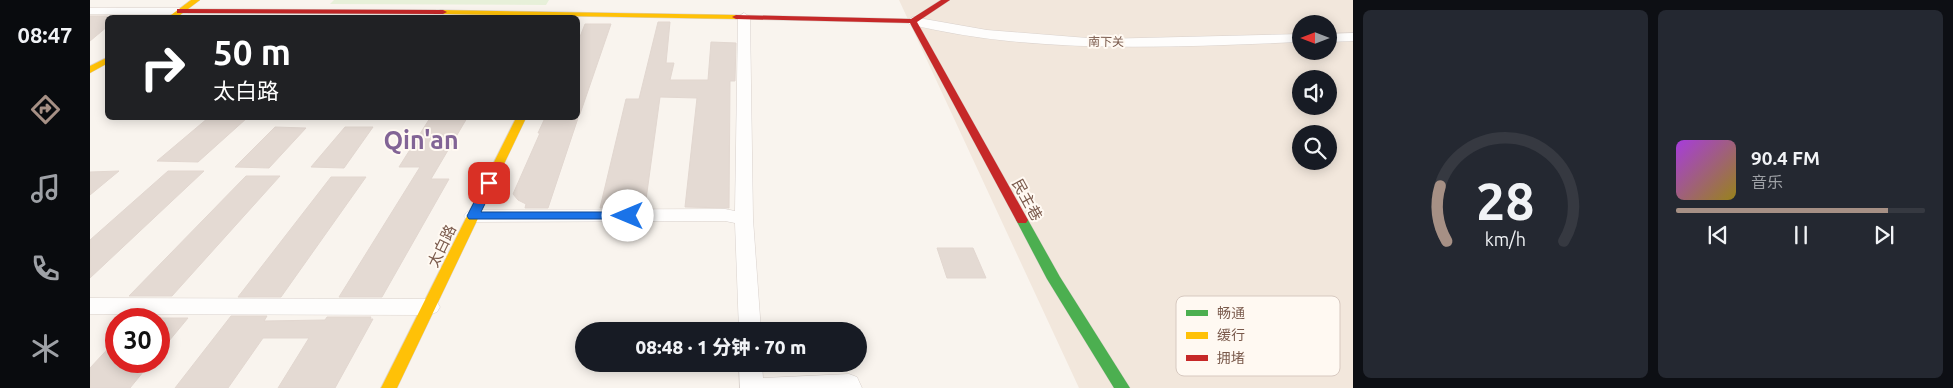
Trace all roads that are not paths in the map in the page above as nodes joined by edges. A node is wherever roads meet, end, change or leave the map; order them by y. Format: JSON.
{"nodes":[{"id":1,"x":196,"y":0,"type":"edge"},
{"id":2,"x":579,"y":0,"type":"edge"},
{"id":3,"x":946,"y":0,"type":"edge"},
{"id":4,"x":90,"y":12,"type":"edge"},
{"id":5,"x":175,"y":14,"type":"edge"},
{"id":6,"x":571,"y":15,"type":"edge"},
{"id":7,"x":580,"y":15,"type":"edge"},
{"id":8,"x":744,"y":17,"type":"junction"},
{"id":9,"x":913,"y":21,"type":"junction"},
{"id":10,"x":1353,"y":37,"type":"edge"},
{"id":11,"x":1292,"y":38,"type":"edge"},
{"id":12,"x":1338,"y":38,"type":"edge"},
{"id":13,"x":105,"y":61,"type":"edge"},
{"id":14,"x":90,"y":70,"type":"edge"},
{"id":15,"x":520,"y":120,"type":"edge"},
{"id":16,"x":473,"y":216,"type":"junction"},
{"id":17,"x":744,"y":219,"type":"junction"},
{"id":18,"x":90,"y":306,"type":"edge"},
{"id":19,"x":429,"y":307,"type":"junction"},
{"id":20,"x":750,"y":322,"type":"edge"},
{"id":21,"x":751,"y":372,"type":"edge"},
{"id":22,"x":390,"y":388,"type":"edge"},
{"id":23,"x":752,"y":388,"type":"edge"},
{"id":24,"x":760,"y":388,"type":"edge"},
{"id":25,"x":850,"y":388,"type":"edge"},
{"id":26,"x":1122,"y":388,"type":"edge"}],
"edges":[{"from":1,"to":5,"type":"main road"},
{"from":2,"to":6,"type":"main road"},
{"from":3,"to":9,"type":"main road"},
{"from":4,"to":5,"type":"street"},
{"from":5,"to":6,"type":"main road"},
{"from":7,"to":8,"type":"main road"},
{"from":8,"to":9,"type":"main road"},
{"from":8,"to":17,"type":"street"},
{"from":9,"to":11,"type":"street","name":"南下关"},
{"from":9,"to":26,"type":"main road","name":"民主巷"},
{"from":10,"to":12,"type":"street"},
{"from":13,"to":14,"type":"main road"},
{"from":15,"to":16,"type":"main road","name":"太白路"},
{"from":16,"to":17,"type":"street"},
{"from":16,"to":19,"type":"main road","name":"太白路"},
{"from":17,"to":20,"type":"street"},
{"from":18,"to":19,"type":"street"},
{"from":19,"to":22,"type":"main road","name":"太白路"},
{"from":21,"to":23,"type":"street"},
{"from":24,"to":25,"type":"street"}]}
